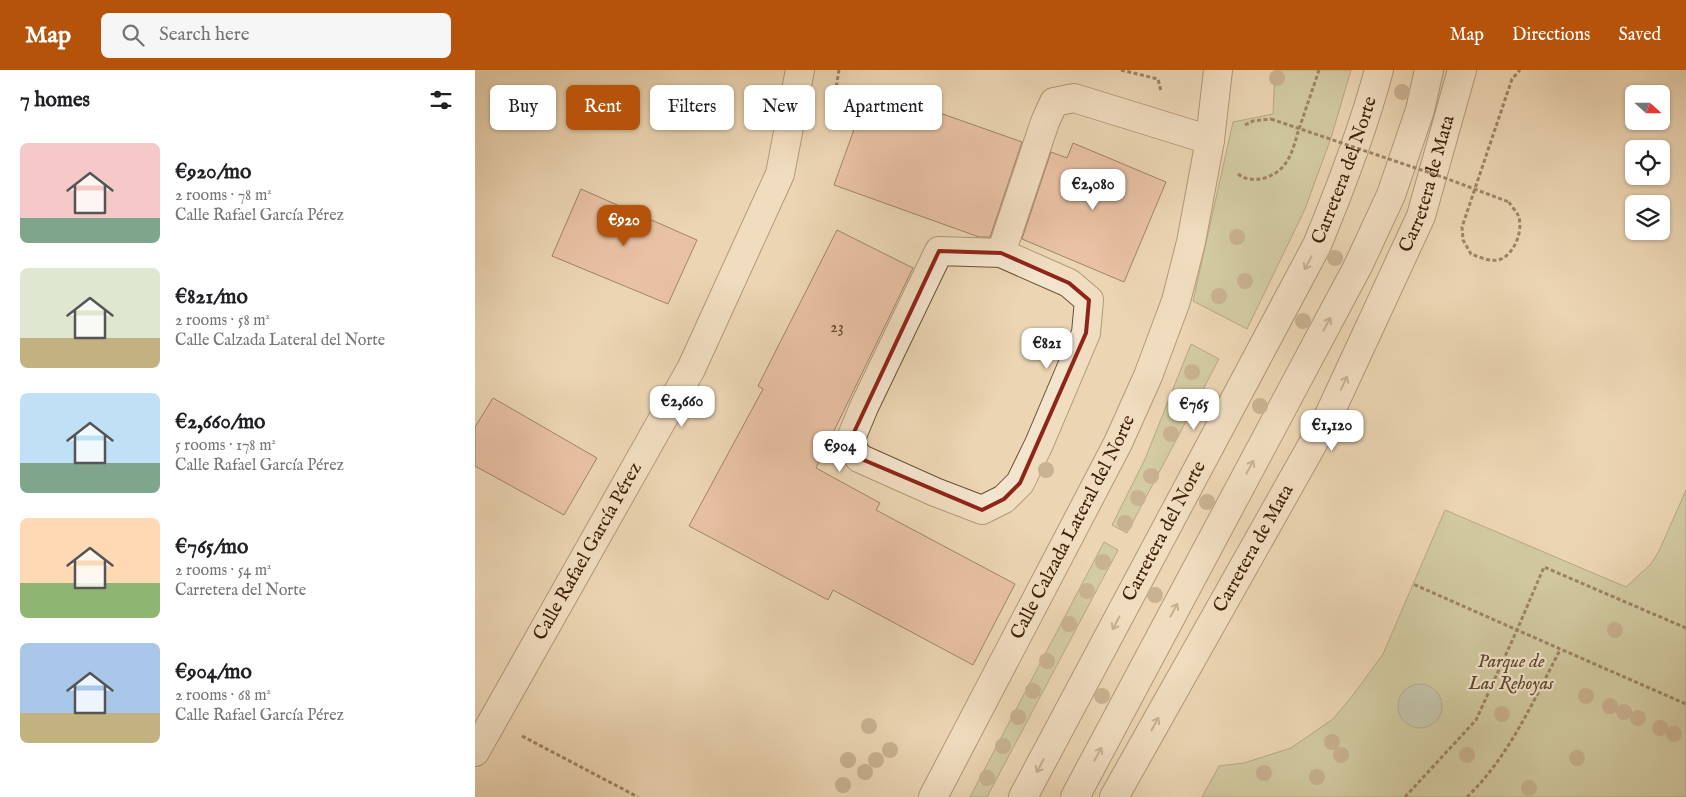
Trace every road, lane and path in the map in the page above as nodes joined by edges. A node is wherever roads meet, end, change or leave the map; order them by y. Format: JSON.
{"nodes":[{"id":1,"x":800,"y":70,"type":"edge"},
{"id":2,"x":839,"y":70,"type":"edge"},
{"id":3,"x":1121,"y":70,"type":"edge"},
{"id":4,"x":1218,"y":70,"type":"edge"},
{"id":5,"x":1319,"y":70,"type":"edge"},
{"id":6,"x":1379,"y":70,"type":"edge"},
{"id":7,"x":1429,"y":70,"type":"edge"},
{"id":8,"x":1461,"y":70,"type":"edge"},
{"id":9,"x":1520,"y":70,"type":"edge"},
{"id":10,"x":1158,"y":79,"type":"dead end"},
{"id":11,"x":836,"y":85,"type":"edge"},
{"id":12,"x":1239,"y":128,"type":"dead end"},
{"id":13,"x":1210,"y":140,"type":"junction"},
{"id":14,"x":1233,"y":170,"type":"dead end"},
{"id":15,"x":1001,"y":253,"type":"junction"},
{"id":16,"x":1413,"y":584,"type":"dead end"},
{"id":17,"x":1686,"y":628,"type":"edge"},
{"id":18,"x":1517,"y":630,"type":"junction"},
{"id":19,"x":1560,"y":650,"type":"junction"},
{"id":20,"x":1686,"y":704,"type":"edge"},
{"id":21,"x":522,"y":735,"type":"dead end"},
{"id":22,"x":475,"y":752,"type":"edge"},
{"id":23,"x":638,"y":797,"type":"edge"},
{"id":24,"x":933,"y":797,"type":"edge"},
{"id":25,"x":1023,"y":797,"type":"edge"},
{"id":26,"x":1075,"y":797,"type":"edge"},
{"id":27,"x":1114,"y":797,"type":"edge"},
{"id":28,"x":1405,"y":797,"type":"edge"},
{"id":29,"x":1467,"y":797,"type":"edge"}],
"edges":[{"from":1,"to":22,"type":"street","name":"Calle Rafael García Pérez"},
{"from":2,"to":11,"type":"path"},
{"from":3,"to":10,"type":"path"},
{"from":4,"to":13,"type":"street","name":"Calle Calzada Lateral del Norte"},
{"from":5,"to":14,"type":"path"},
{"from":6,"to":25,"type":"street","name":"Carretera del Norte","one_way":true},
{"from":26,"to":7,"type":"street","one_way":true},
{"from":27,"to":8,"type":"street","name":"Carretera de Mata","one_way":true},
{"from":9,"to":12,"type":"path","bridge":true},
{"from":13,"to":15,"type":"street"},
{"from":13,"to":24,"type":"street","name":"Calle Calzada Lateral del Norte"},
{"from":15,"to":15,"type":"street"},
{"from":16,"to":18,"type":"path"},
{"from":17,"to":18,"type":"path"},
{"from":18,"to":19,"type":"path"},
{"from":18,"to":28,"type":"path"},
{"from":19,"to":20,"type":"path"},
{"from":19,"to":29,"type":"path"},
{"from":21,"to":23,"type":"path"}]}
